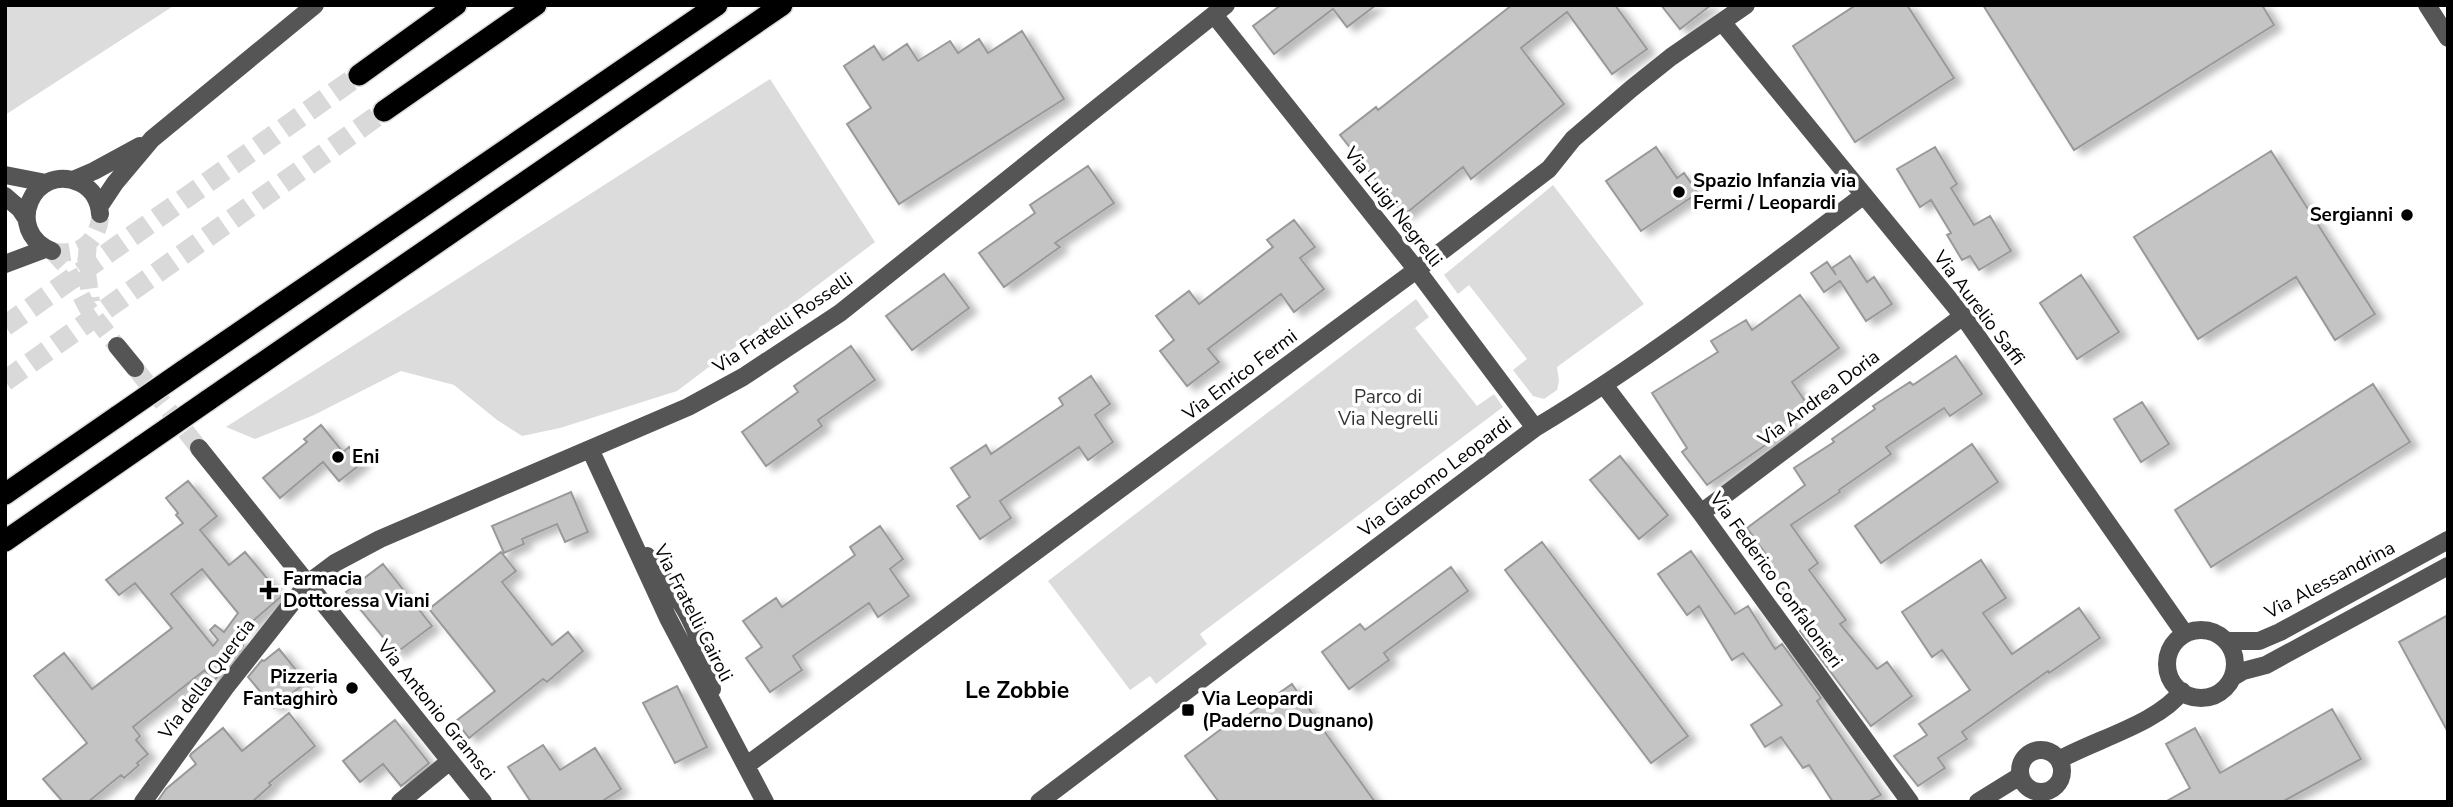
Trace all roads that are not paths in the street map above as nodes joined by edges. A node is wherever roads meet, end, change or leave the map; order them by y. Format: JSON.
{"nodes":[{"id":1,"x":315,"y":5,"type":"edge"},
{"id":2,"x":456,"y":5,"type":"edge"},
{"id":3,"x":536,"y":5,"type":"edge"},
{"id":4,"x":717,"y":5,"type":"edge"},
{"id":5,"x":782,"y":5,"type":"edge"},
{"id":6,"x":1746,"y":5,"type":"edge"},
{"id":7,"x":2427,"y":5,"type":"edge"},
{"id":8,"x":1220,"y":10,"type":"edge"},
{"id":9,"x":1721,"y":22,"type":"junction"},
{"id":10,"x":2448,"y":38,"type":"edge"},
{"id":11,"x":359,"y":75,"type":"tunnel mouth"},
{"id":12,"x":384,"y":111,"type":"tunnel mouth"},
{"id":13,"x":152,"y":139,"type":"junction"},
{"id":14,"x":5,"y":175,"type":"edge"},
{"id":15,"x":73,"y":180,"type":"junction"},
{"id":16,"x":46,"y":183,"type":"junction"},
{"id":17,"x":1864,"y":195,"type":"junction"},
{"id":18,"x":5,"y":196,"type":"edge"},
{"id":19,"x":26,"y":220,"type":"junction"},
{"id":20,"x":5,"y":256,"type":"edge"},
{"id":21,"x":5,"y":264,"type":"edge"},
{"id":22,"x":1416,"y":269,"type":"junction"},
{"id":23,"x":1962,"y":316,"type":"junction"},
{"id":24,"x":117,"y":346,"type":"tunnel mouth"},
{"id":25,"x":135,"y":368,"type":"tunnel mouth"},
{"id":26,"x":1604,"y":385,"type":"junction"},
{"id":27,"x":1535,"y":428,"type":"junction"},
{"id":28,"x":200,"y":448,"type":"tunnel mouth"},
{"id":29,"x":590,"y":449,"type":"junction"},
{"id":30,"x":5,"y":494,"type":"edge"},
{"id":31,"x":1702,"y":513,"type":"junction"},
{"id":32,"x":2448,"y":540,"type":"edge"},
{"id":33,"x":5,"y":541,"type":"edge"},
{"id":34,"x":2448,"y":566,"type":"edge"},
{"id":35,"x":307,"y":584,"type":"junction"},
{"id":36,"x":2185,"y":634,"type":"junction"},
{"id":37,"x":2227,"y":641,"type":"junction"},
{"id":38,"x":2233,"y":677,"type":"junction"},
{"id":39,"x":2182,"y":691,"type":"junction"},
{"id":40,"x":2059,"y":760,"type":"junction"},
{"id":41,"x":450,"y":761,"type":"junction"},
{"id":42,"x":747,"y":765,"type":"junction"},
{"id":43,"x":2020,"y":776,"type":"junction"},
{"id":44,"x":2052,"y":796,"type":"edge"},
{"id":45,"x":144,"y":802,"type":"edge"},
{"id":46,"x":400,"y":802,"type":"edge"},
{"id":47,"x":483,"y":802,"type":"edge"},
{"id":48,"x":765,"y":802,"type":"edge"},
{"id":49,"x":1039,"y":802,"type":"edge"},
{"id":50,"x":1910,"y":802,"type":"edge"},
{"id":51,"x":1978,"y":802,"type":"edge"}],
"edges":[{"from":1,"to":13,"type":"street"},
{"from":2,"to":11,"type":"highway"},
{"from":3,"to":12,"type":"highway"},
{"from":4,"to":30,"type":"highway","bridge":true},
{"from":5,"to":33,"type":"highway","bridge":true},
{"from":6,"to":9,"type":"street","name":"Via Enrico Fermi"},
{"from":7,"to":10,"type":"street"},
{"from":8,"to":22,"type":"street","name":"Via Luigi Negrelli"},
{"from":8,"to":29,"type":"street","name":"Via Fratelli Rosselli"},
{"from":9,"to":17,"type":"street","name":"Via Aurelio Saffi"},
{"from":9,"to":22,"type":"street","name":"Via Enrico Fermi"},
{"from":13,"to":15,"type":"street"},
{"from":13,"to":15,"type":"street"},
{"from":14,"to":16,"type":"street"},
{"from":15,"to":16,"type":"street"},
{"from":16,"to":19,"type":"street"},
{"from":17,"to":23,"type":"street","name":"Via Aurelio Saffi"},
{"from":17,"to":26,"type":"street","name":"Via Giacomo Leopardi"},
{"from":18,"to":19,"type":"street"},
{"from":19,"to":20,"type":"street"},
{"from":19,"to":21,"type":"street"},
{"from":22,"to":27,"type":"street","name":"Via Luigi Negrelli"},
{"from":22,"to":42,"type":"street","name":"Via Enrico Fermi"},
{"from":23,"to":31,"type":"street","name":"Via Andrea Doria"},
{"from":23,"to":36,"type":"street","name":"Via Aurelio Saffi"},
{"from":24,"to":25,"type":"street"},
{"from":26,"to":27,"type":"street","name":"Via Giacomo Leopardi"},
{"from":26,"to":31,"type":"street","name":"Via Federico Confalonieri"},
{"from":27,"to":49,"type":"street","name":"Via Giacomo Leopardi"},
{"from":28,"to":35,"type":"street","name":"Via Antonio Gramsci"},
{"from":29,"to":35,"type":"street","name":"Via Fratelli Rosselli"},
{"from":29,"to":42,"type":"street","name":"Via Fratelli Cairoli"},
{"from":31,"to":50,"type":"street","name":"Via Federico Confalonieri"},
{"from":32,"to":37,"type":"street","name":"Via Alessandrina"},
{"from":34,"to":38,"type":"street"},
{"from":35,"to":41,"type":"street","name":"Via Antonio Gramsci"},
{"from":35,"to":45,"type":"street","name":"Via della Quercia"},
{"from":36,"to":37,"type":"street"},
{"from":36,"to":39,"type":"street"},
{"from":37,"to":38,"type":"street"},
{"from":38,"to":39,"type":"street"},
{"from":39,"to":40,"type":"street"},
{"from":40,"to":43,"type":"street"},
{"from":40,"to":44,"type":"street"},
{"from":41,"to":46,"type":"street"},
{"from":41,"to":47,"type":"street","name":"Via Antonio Gramsci"},
{"from":42,"to":48,"type":"street","name":"Via Fratelli Cairoli"},
{"from":43,"to":44,"type":"street"},
{"from":43,"to":51,"type":"street"}]}
